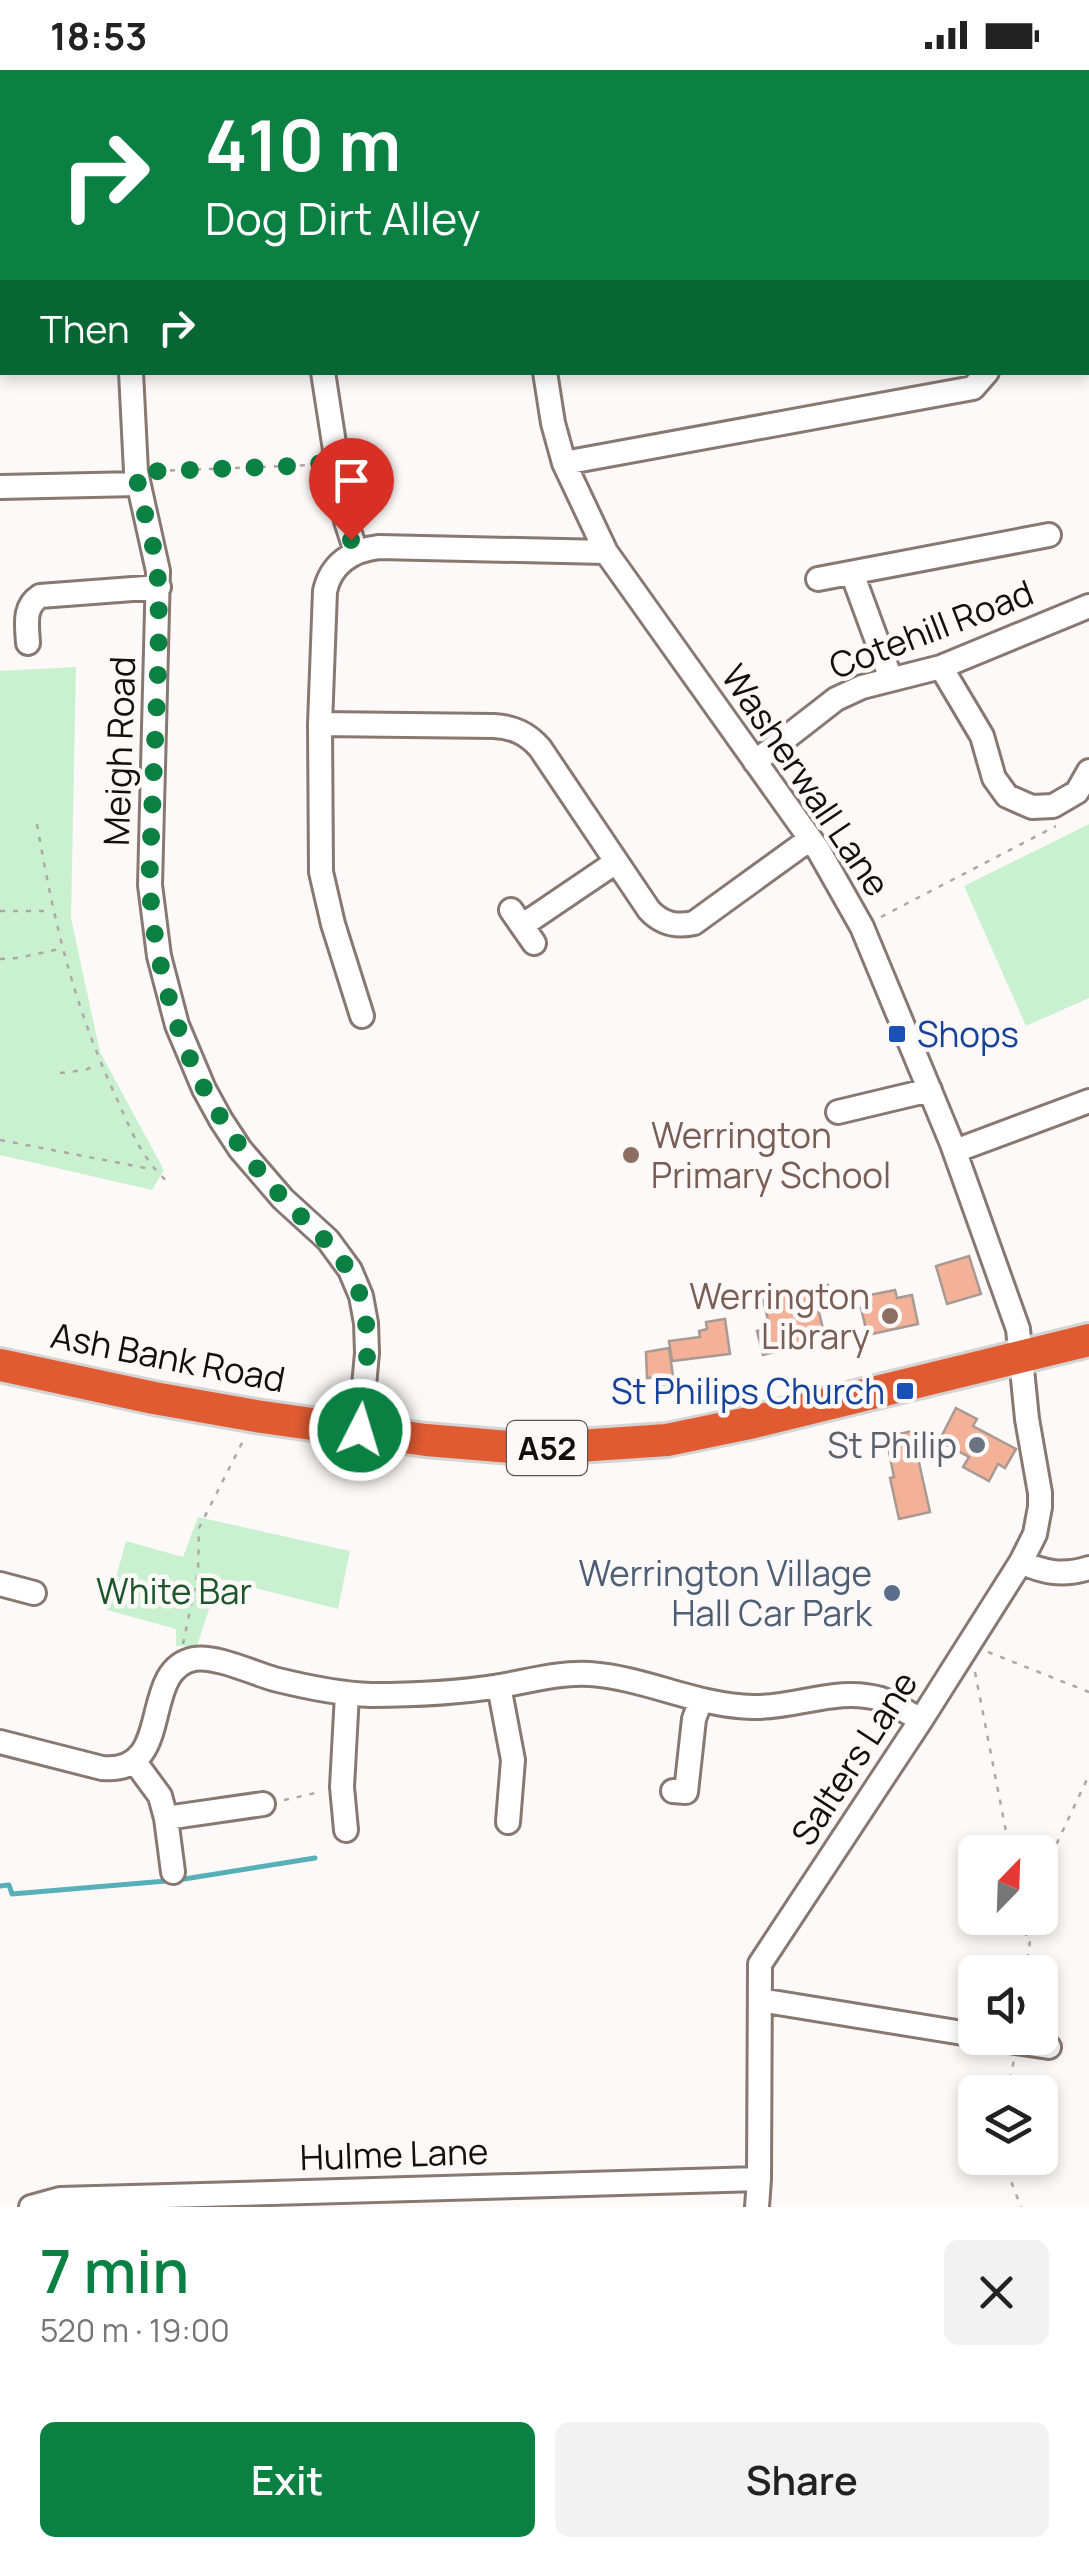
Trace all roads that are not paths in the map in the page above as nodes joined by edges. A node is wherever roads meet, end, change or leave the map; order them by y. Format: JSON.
{"nodes":[{"id":1,"x":131,"y":375,"type":"edge"},
{"id":2,"x":323,"y":375,"type":"edge"},
{"id":3,"x":545,"y":375,"type":"edge"},
{"id":4,"x":985,"y":375,"type":"edge"},
{"id":5,"x":564,"y":462,"type":"junction"},
{"id":6,"x":137,"y":478,"type":"junction"},
{"id":7,"x":0,"y":487,"type":"edge"},
{"id":8,"x":1049,"y":535,"type":"dead end"},
{"id":9,"x":356,"y":552,"type":"junction"},
{"id":10,"x":606,"y":552,"type":"junction"},
{"id":11,"x":852,"y":573,"type":"junction"},
{"id":12,"x":818,"y":580,"type":"dead end"},
{"id":13,"x":158,"y":587,"type":"junction"},
{"id":14,"x":1089,"y":606,"type":"edge"},
{"id":15,"x":28,"y":643,"type":"dead end"},
{"id":16,"x":941,"y":666,"type":"junction"},
{"id":17,"x":891,"y":679,"type":"junction"},
{"id":18,"x":320,"y":724,"type":"junction"},
{"id":19,"x":755,"y":762,"type":"junction"},
{"id":20,"x":1087,"y":778,"type":"edge"},
{"id":21,"x":810,"y":839,"type":"junction"},
{"id":22,"x":616,"y":862,"type":"junction"},
{"id":23,"x":523,"y":926,"type":"dead end"},
{"id":24,"x":362,"y":1016,"type":"dead end"},
{"id":25,"x":930,"y":1090,"type":"junction"},
{"id":26,"x":1089,"y":1101,"type":"edge"},
{"id":27,"x":838,"y":1112,"type":"dead end"},
{"id":28,"x":955,"y":1152,"type":"junction"},
{"id":29,"x":1089,"y":1340,"type":"edge"},
{"id":30,"x":1021,"y":1357,"type":"junction"},
{"id":31,"x":0,"y":1365,"type":"edge"},
{"id":32,"x":360,"y":1430,"type":"junction"},
{"id":33,"x":1021,"y":1562,"type":"junction"},
{"id":34,"x":1089,"y":1568,"type":"edge"},
{"id":35,"x":0,"y":1584,"type":"edge"},
{"id":36,"x":34,"y":1593,"type":"dead end"},
{"id":37,"x":499,"y":1686,"type":"junction"},
{"id":38,"x":348,"y":1694,"type":"junction"},
{"id":39,"x":701,"y":1700,"type":"junction"},
{"id":40,"x":921,"y":1720,"type":"junction"},
{"id":41,"x":2,"y":1750,"type":"edge"},
{"id":42,"x":135,"y":1762,"type":"junction"},
{"id":43,"x":673,"y":1792,"type":"dead end"},
{"id":44,"x":262,"y":1804,"type":"road end"},
{"id":45,"x":166,"y":1818,"type":"junction"},
{"id":46,"x":338,"y":1821,"type":"dead end"},
{"id":47,"x":508,"y":1822,"type":"dead end"},
{"id":48,"x":166,"y":1859,"type":"dead end"},
{"id":49,"x":760,"y":2000,"type":"junction"},
{"id":50,"x":958,"y":2032,"type":"edge"},
{"id":51,"x":759,"y":2180,"type":"junction"},
{"id":52,"x":31,"y":2207,"type":"edge"},
{"id":53,"x":757,"y":2207,"type":"edge"}],
"edges":[{"from":1,"to":6,"type":"street","name":"Meigh Road"},
{"from":2,"to":9,"type":"street"},
{"from":3,"to":5,"type":"street","name":"Washerwall Lane"},
{"from":4,"to":5,"type":"street"},
{"from":5,"to":10,"type":"street","name":"Washerwall Lane"},
{"from":6,"to":7,"type":"street"},
{"from":6,"to":13,"type":"street","name":"Meigh Road"},
{"from":8,"to":11,"type":"street"},
{"from":9,"to":10,"type":"street"},
{"from":9,"to":18,"type":"street"},
{"from":10,"to":19,"type":"street","name":"Washerwall Lane"},
{"from":11,"to":12,"type":"street"},
{"from":11,"to":17,"type":"street"},
{"from":13,"to":15,"type":"street"},
{"from":13,"to":32,"type":"street","name":"Meigh Road"},
{"from":14,"to":16,"type":"street","name":"Cotehill Road"},
{"from":16,"to":17,"type":"street","name":"Cotehill Road"},
{"from":16,"to":20,"type":"street"},
{"from":17,"to":19,"type":"street","name":"Cotehill Road"},
{"from":18,"to":22,"type":"street"},
{"from":18,"to":24,"type":"street"},
{"from":19,"to":21,"type":"street","name":"Washerwall Lane"},
{"from":21,"to":22,"type":"street"},
{"from":21,"to":25,"type":"street","name":"Washerwall Lane"},
{"from":22,"to":23,"type":"street"},
{"from":25,"to":27,"type":"street"},
{"from":25,"to":28,"type":"street","name":"Washerwall Lane"},
{"from":26,"to":28,"type":"street"},
{"from":28,"to":30,"type":"street","name":"Washerwall Lane"},
{"from":29,"to":30,"type":"highway","name":"Ash Bank Road","number":"A52"},
{"from":30,"to":32,"type":"highway","name":"Ash Bank Road","number":"A52"},
{"from":30,"to":33,"type":"street","name":"Salters Lane"},
{"from":31,"to":32,"type":"highway","name":"Ash Bank Road","number":"A52"},
{"from":33,"to":34,"type":"street"},
{"from":33,"to":40,"type":"street","name":"Salters Lane"},
{"from":35,"to":36,"type":"street"},
{"from":37,"to":38,"type":"street"},
{"from":37,"to":39,"type":"street"},
{"from":37,"to":47,"type":"street"},
{"from":38,"to":42,"type":"street"},
{"from":38,"to":46,"type":"street"},
{"from":39,"to":40,"type":"street"},
{"from":39,"to":43,"type":"street"},
{"from":40,"to":49,"type":"street","name":"Salters Lane"},
{"from":41,"to":42,"type":"street"},
{"from":42,"to":45,"type":"street"},
{"from":44,"to":45,"type":"street"},
{"from":45,"to":48,"type":"street"},
{"from":49,"to":50,"type":"street"},
{"from":49,"to":51,"type":"street","name":"Salters Lane"},
{"from":51,"to":52,"type":"street","name":"Hulme Lane"},
{"from":51,"to":53,"type":"street","name":"Salters Lane"}]}
